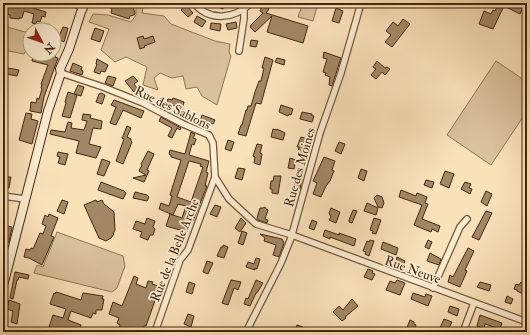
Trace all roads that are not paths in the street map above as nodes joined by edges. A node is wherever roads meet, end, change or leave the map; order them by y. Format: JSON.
{"nodes":[{"id":1,"x":75,"y":3,"type":"edge"},
{"id":2,"x":194,"y":3,"type":"edge"},
{"id":3,"x":251,"y":3,"type":"edge"},
{"id":4,"x":361,"y":3,"type":"edge"},
{"id":5,"x":84,"y":6,"type":"edge"},
{"id":6,"x":244,"y":10,"type":"junction"},
{"id":7,"x":239,"y":51,"type":"dead end"},
{"id":8,"x":61,"y":73,"type":"junction"},
{"id":9,"x":215,"y":177,"type":"junction"},
{"id":10,"x":3,"y":196,"type":"edge"},
{"id":11,"x":25,"y":199,"type":"junction"},
{"id":12,"x":467,"y":219,"type":"dead end"},
{"id":13,"x":292,"y":235,"type":"junction"},
{"id":14,"x":3,"y":286,"type":"edge"},
{"id":15,"x":434,"y":288,"type":"junction"},
{"id":16,"x":474,"y":303,"type":"junction"},
{"id":17,"x":527,"y":322,"type":"edge"},
{"id":18,"x":155,"y":332,"type":"edge"},
{"id":19,"x":246,"y":332,"type":"edge"},
{"id":20,"x":463,"y":332,"type":"edge"}],
"edges":[{"from":1,"to":5,"type":"street"},
{"from":2,"to":6,"type":"street"},
{"from":3,"to":6,"type":"street"},
{"from":4,"to":13,"type":"street","name":"Rue des Moines"},
{"from":5,"to":8,"type":"main road"},
{"from":6,"to":7,"type":"street"},
{"from":8,"to":9,"type":"street","name":"Rue des Sablons"},
{"from":8,"to":11,"type":"main road"},
{"from":9,"to":13,"type":"street","name":"Rue des Sablons"},
{"from":9,"to":18,"type":"street","name":"Rue de la Belle Arche"},
{"from":10,"to":11,"type":"street"},
{"from":11,"to":14,"type":"main road"},
{"from":12,"to":15,"type":"street"},
{"from":13,"to":15,"type":"street","name":"Rue Neuve"},
{"from":13,"to":19,"type":"street","name":"Rue des Moines"},
{"from":15,"to":16,"type":"street","name":"Rue Neuve"},
{"from":16,"to":17,"type":"street","name":"Rue Neuve"},
{"from":16,"to":20,"type":"street"}]}
